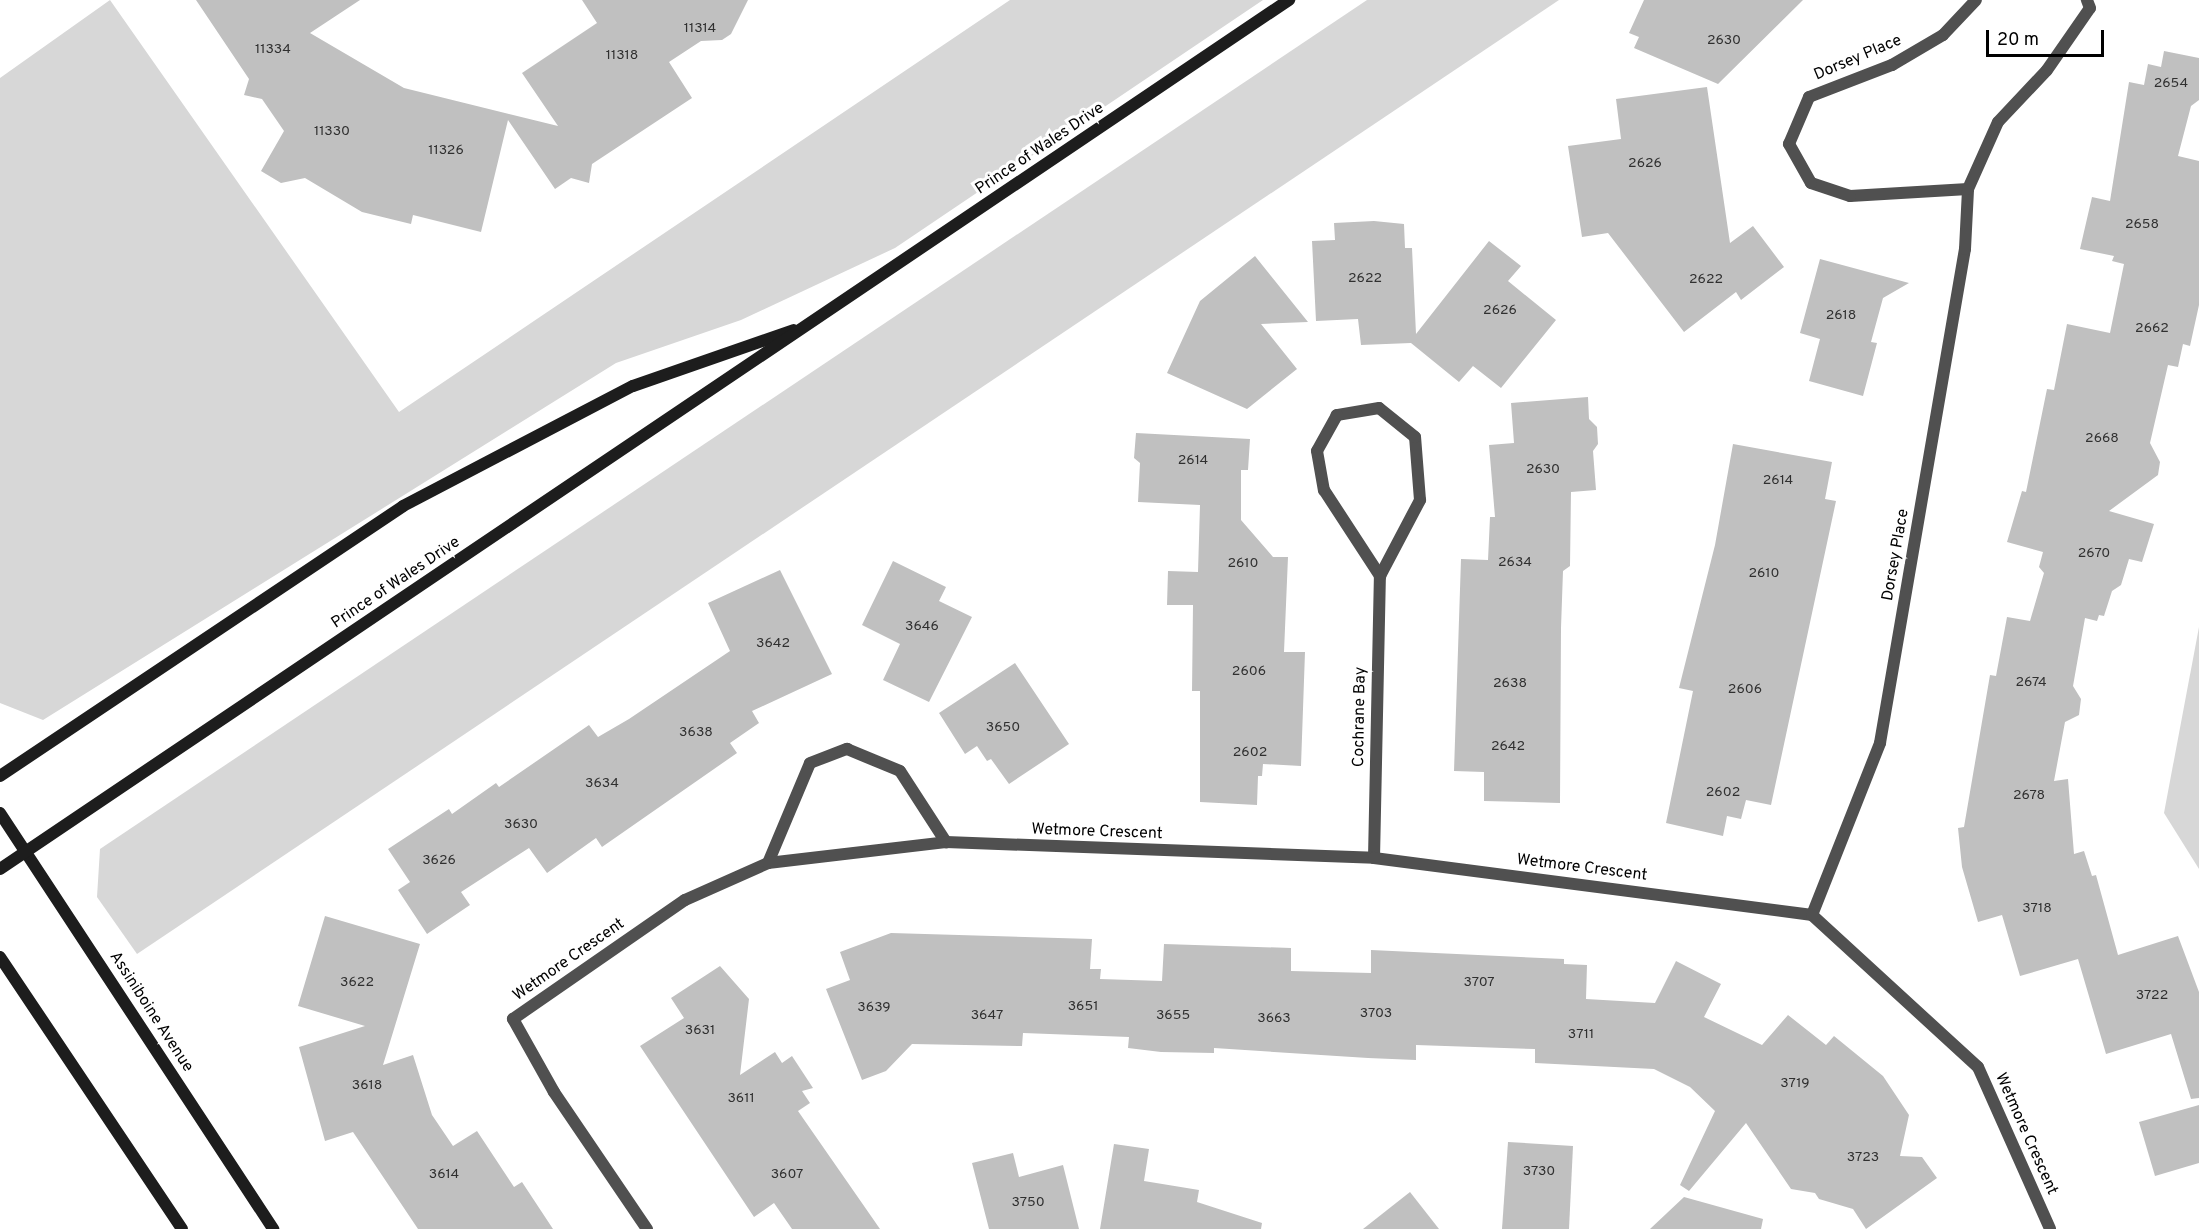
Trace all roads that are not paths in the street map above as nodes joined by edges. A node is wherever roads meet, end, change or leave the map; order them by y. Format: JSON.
{"nodes":[{"id":1,"x":1289,"y":0,"type":"edge"},
{"id":2,"x":1976,"y":0,"type":"edge"},
{"id":3,"x":2087,"y":0,"type":"edge"},
{"id":4,"x":1968,"y":189,"type":"junction"},
{"id":5,"x":810,"y":325,"type":"junction"},
{"id":6,"x":1380,"y":576,"type":"junction"},
{"id":7,"x":0,"y":776,"type":"edge"},
{"id":8,"x":0,"y":813,"type":"edge"},
{"id":9,"x":946,"y":842,"type":"junction"},
{"id":10,"x":26,"y":851,"type":"junction"},
{"id":11,"x":1374,"y":858,"type":"junction"},
{"id":12,"x":768,"y":863,"type":"junction"},
{"id":13,"x":0,"y":869,"type":"edge"},
{"id":14,"x":1812,"y":915,"type":"junction"},
{"id":15,"x":0,"y":957,"type":"edge"},
{"id":16,"x":182,"y":1229,"type":"edge"},
{"id":17,"x":273,"y":1229,"type":"edge"},
{"id":18,"x":647,"y":1229,"type":"edge"},
{"id":19,"x":2050,"y":1229,"type":"edge"}],
"edges":[{"from":1,"to":5,"type":"main road","name":"Prince of Wales Drive"},
{"from":2,"to":4,"type":"street","name":"Dorsey Place"},
{"from":3,"to":4,"type":"street","name":"Dorsey Place"},
{"from":4,"to":14,"type":"street","name":"Dorsey Place"},
{"from":5,"to":7,"type":"main road","name":"Prince of Wales Drive"},
{"from":5,"to":10,"type":"main road","name":"Prince of Wales Drive"},
{"from":6,"to":6,"type":"street","name":"Cochrane Bay"},
{"from":6,"to":11,"type":"street","name":"Cochrane Bay"},
{"from":8,"to":10,"type":"main road","name":"Assiniboine Avenue"},
{"from":9,"to":11,"type":"street","name":"Wetmore Crescent"},
{"from":9,"to":12,"type":"street","name":"Wetmore Crescent"},
{"from":9,"to":12,"type":"street"},
{"from":10,"to":13,"type":"main road","name":"Prince of Wales Drive"},
{"from":10,"to":17,"type":"main road","name":"Assiniboine Avenue"},
{"from":11,"to":14,"type":"street","name":"Wetmore Crescent"},
{"from":12,"to":18,"type":"street","name":"Wetmore Crescent"},
{"from":14,"to":19,"type":"street","name":"Wetmore Crescent"},
{"from":15,"to":16,"type":"main road"}]}
